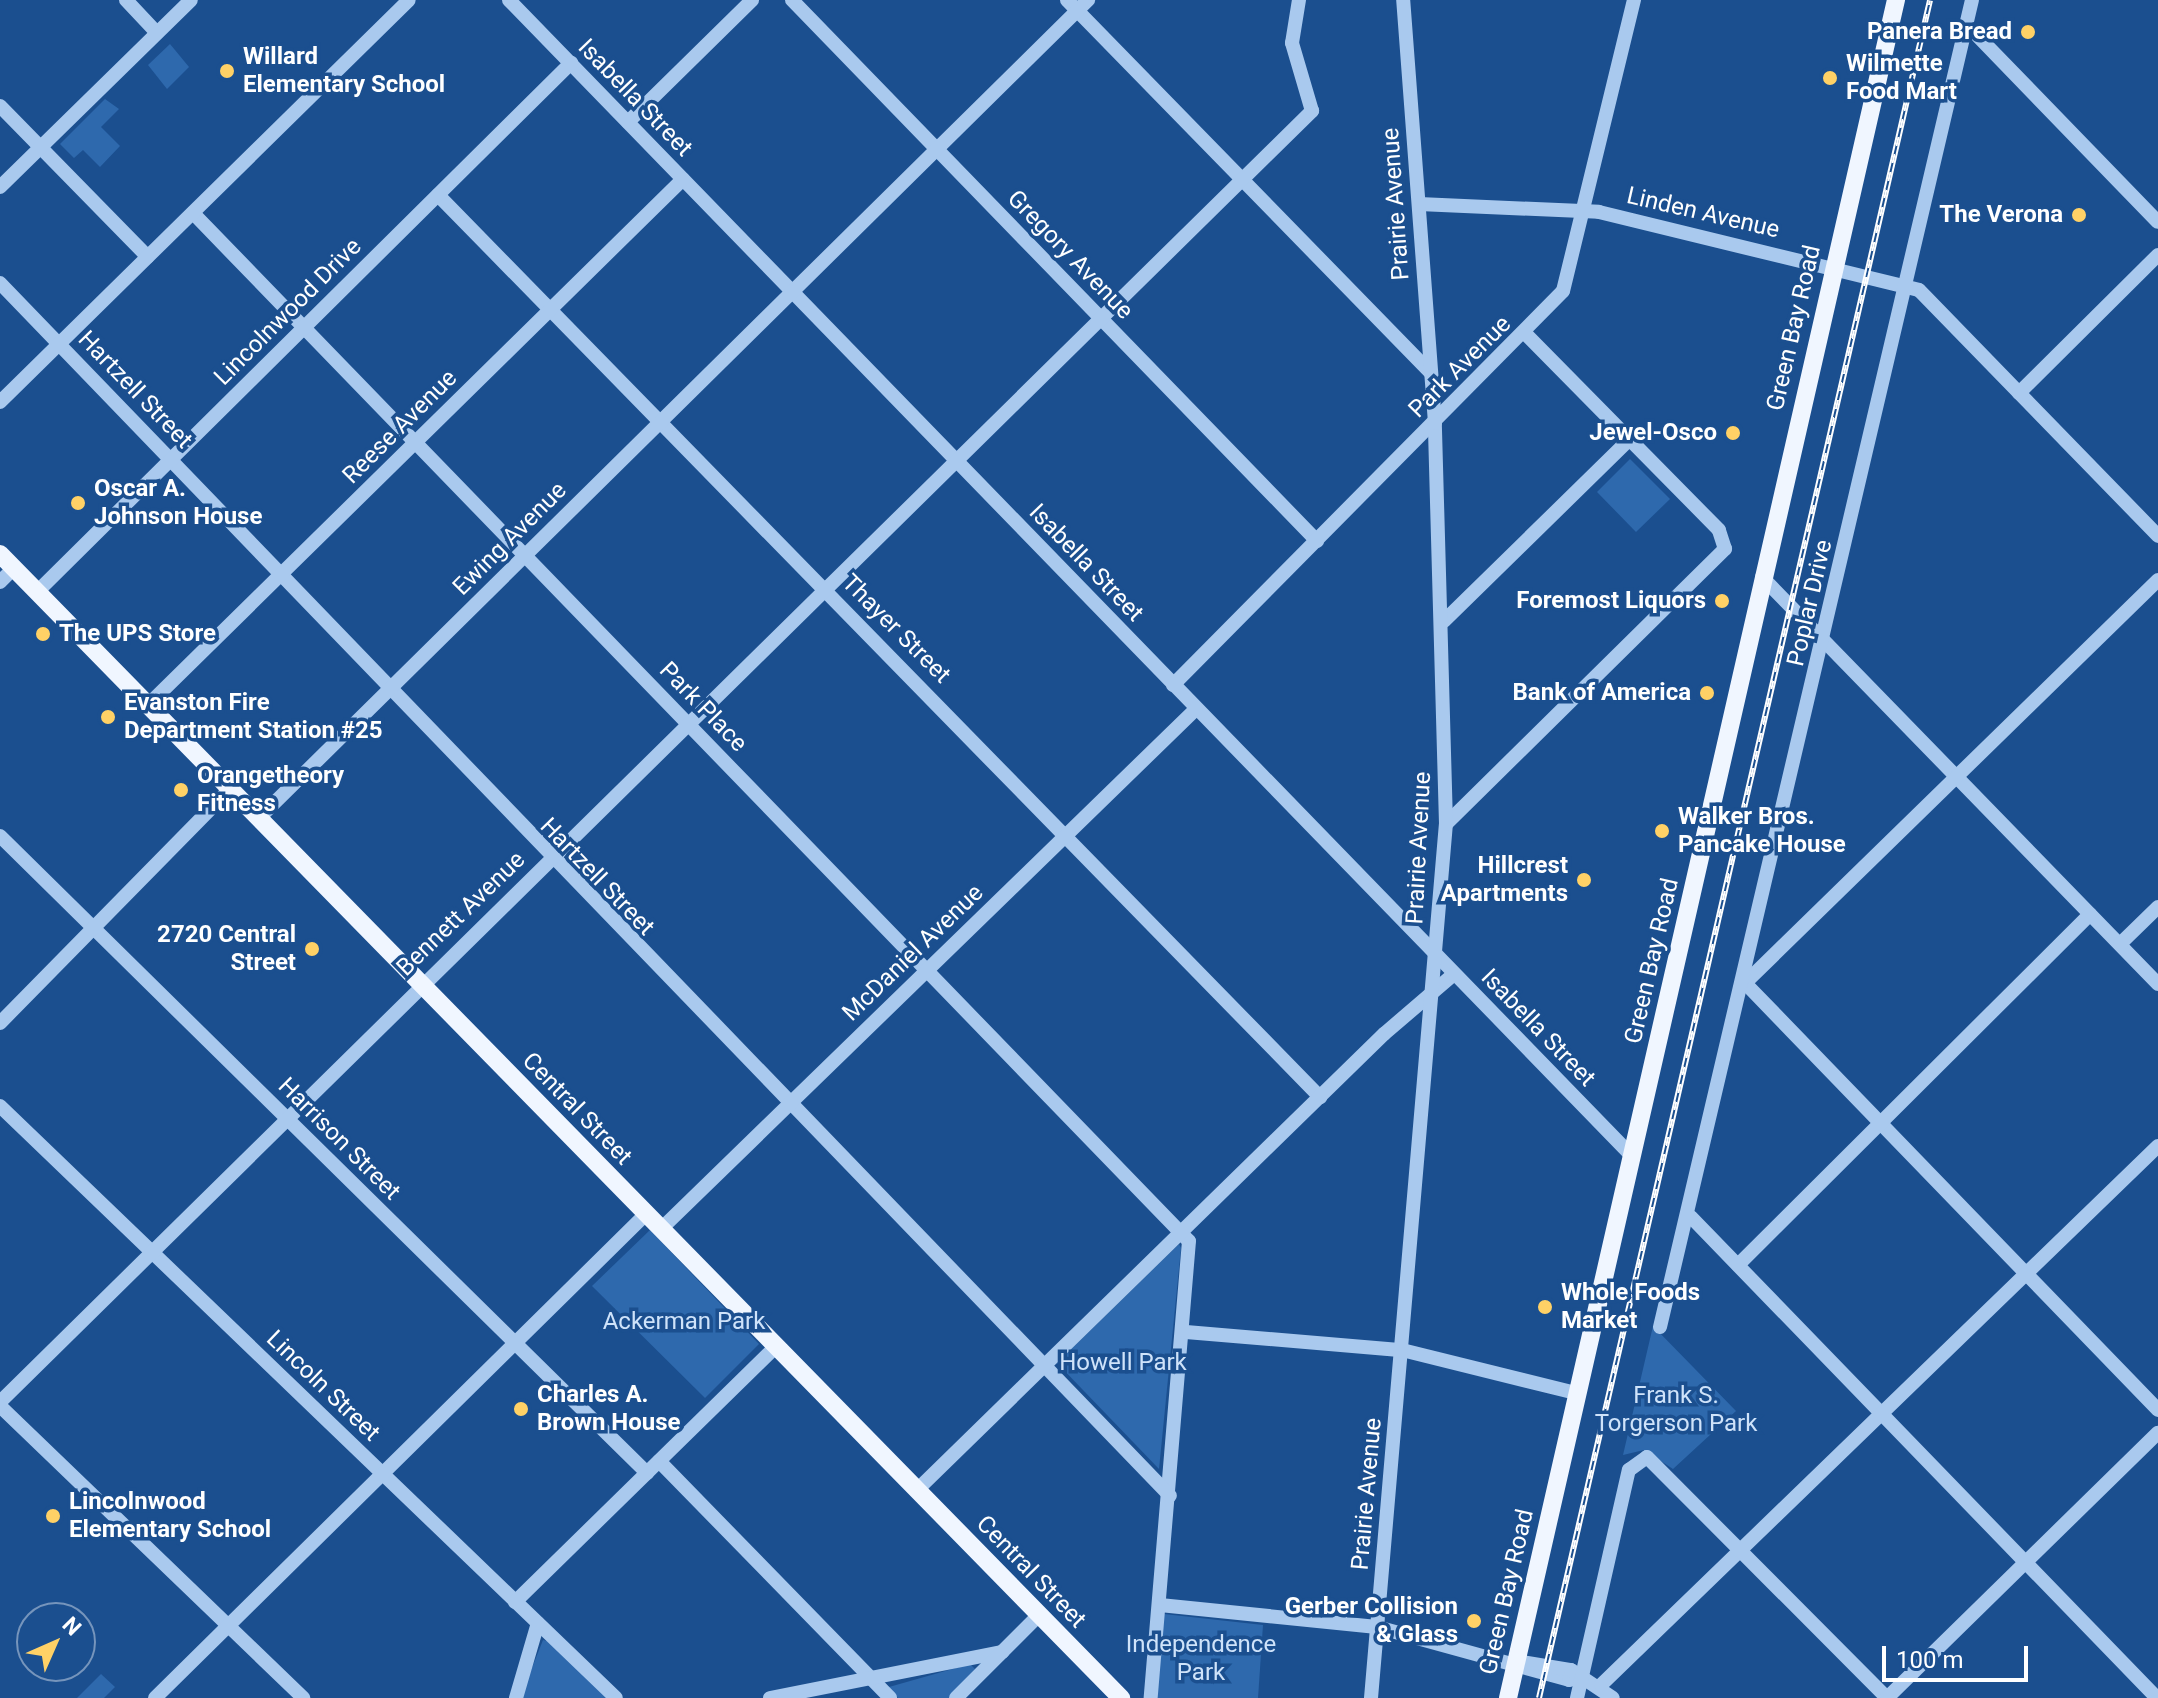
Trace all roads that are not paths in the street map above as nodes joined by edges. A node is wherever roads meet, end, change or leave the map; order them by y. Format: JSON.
{"nodes":[{"id":1,"x":126,"y":0,"type":"edge"},
{"id":2,"x":191,"y":0,"type":"edge"},
{"id":3,"x":409,"y":0,"type":"edge"},
{"id":4,"x":509,"y":0,"type":"edge"},
{"id":5,"x":752,"y":0,"type":"edge"},
{"id":6,"x":792,"y":0,"type":"edge"},
{"id":7,"x":1299,"y":0,"type":"edge"},
{"id":8,"x":1403,"y":0,"type":"edge"},
{"id":9,"x":1634,"y":0,"type":"edge"},
{"id":10,"x":1896,"y":0,"type":"edge"},
{"id":11,"x":1972,"y":0,"type":"edge"},
{"id":12,"x":1077,"y":4,"type":"edge"},
{"id":13,"x":1967,"y":25,"type":"junction"},
{"id":14,"x":157,"y":33,"type":"junction"},
{"id":15,"x":571,"y":63,"type":"junction"},
{"id":16,"x":0,"y":106,"type":"edge"},
{"id":17,"x":628,"y":122,"type":"junction"},
{"id":18,"x":41,"y":147,"type":"junction"},
{"id":19,"x":937,"y":150,"type":"junction"},
{"id":20,"x":683,"y":179,"type":"junction"},
{"id":21,"x":1242,"y":181,"type":"junction"},
{"id":22,"x":0,"y":187,"type":"edge"},
{"id":23,"x":438,"y":195,"type":"junction"},
{"id":24,"x":1419,"y":204,"type":"junction"},
{"id":25,"x":1586,"y":211,"type":"junction"},
{"id":26,"x":193,"y":213,"type":"junction"},
{"id":27,"x":2158,"y":222,"type":"edge"},
{"id":28,"x":2158,"y":255,"type":"edge"},
{"id":29,"x":148,"y":257,"type":"junction"},
{"id":30,"x":1833,"y":266,"type":"junction"},
{"id":31,"x":0,"y":283,"type":"edge"},
{"id":32,"x":1907,"y":286,"type":"junction"},
{"id":33,"x":793,"y":291,"type":"junction"},
{"id":34,"x":550,"y":311,"type":"junction"},
{"id":35,"x":1101,"y":320,"type":"junction"},
{"id":36,"x":304,"y":327,"type":"junction"},
{"id":37,"x":1525,"y":333,"type":"junction"},
{"id":38,"x":59,"y":343,"type":"junction"},
{"id":39,"x":1431,"y":373,"type":"junction"},
{"id":40,"x":2019,"y":393,"type":"junction"},
{"id":41,"x":0,"y":402,"type":"edge"},
{"id":42,"x":660,"y":423,"type":"junction"},
{"id":43,"x":1435,"y":423,"type":"junction"},
{"id":44,"x":1630,"y":439,"type":"junction"},
{"id":45,"x":416,"y":443,"type":"junction"},
{"id":46,"x":171,"y":459,"type":"junction"},
{"id":47,"x":957,"y":461,"type":"junction"},
{"id":48,"x":2158,"y":536,"type":"edge"},
{"id":49,"x":1317,"y":541,"type":"junction"},
{"id":50,"x":0,"y":554,"type":"edge"},
{"id":51,"x":525,"y":555,"type":"junction"},
{"id":52,"x":14,"y":568,"type":"junction"},
{"id":53,"x":282,"y":574,"type":"junction"},
{"id":54,"x":1762,"y":577,"type":"junction"},
{"id":55,"x":2158,"y":580,"type":"edge"},
{"id":56,"x":0,"y":582,"type":"edge"},
{"id":57,"x":826,"y":590,"type":"junction"},
{"id":58,"x":37,"y":592,"type":"junction"},
{"id":59,"x":1444,"y":621,"type":"junction"},
{"id":60,"x":1824,"y":641,"type":"junction"},
{"id":61,"x":1173,"y":685,"type":"junction"},
{"id":62,"x":390,"y":689,"type":"junction"},
{"id":63,"x":148,"y":705,"type":"junction"},
{"id":64,"x":1196,"y":709,"type":"junction"},
{"id":65,"x":689,"y":724,"type":"junction"},
{"id":66,"x":1958,"y":779,"type":"junction"},
{"id":67,"x":230,"y":789,"type":"junction"},
{"id":68,"x":259,"y":818,"type":"junction"},
{"id":69,"x":1446,"y":824,"type":"junction"},
{"id":70,"x":1067,"y":834,"type":"junction"},
{"id":71,"x":0,"y":836,"type":"edge"},
{"id":72,"x":550,"y":860,"type":"junction"},
{"id":73,"x":2158,"y":907,"type":"edge"},
{"id":74,"x":2090,"y":914,"type":"junction"},
{"id":75,"x":95,"y":928,"type":"junction"},
{"id":76,"x":2120,"y":944,"type":"junction"},
{"id":77,"x":1434,"y":954,"type":"junction"},
{"id":78,"x":927,"y":970,"type":"junction"},
{"id":79,"x":1454,"y":974,"type":"junction"},
{"id":80,"x":1745,"y":983,"type":"junction"},
{"id":81,"x":421,"y":984,"type":"junction"},
{"id":82,"x":2158,"y":984,"type":"edge"},
{"id":83,"x":1430,"y":991,"type":"junction"},
{"id":84,"x":0,"y":1023,"type":"edge"},
{"id":85,"x":1320,"y":1097,"type":"junction"},
{"id":86,"x":788,"y":1105,"type":"junction"},
{"id":87,"x":0,"y":1106,"type":"edge"},
{"id":88,"x":285,"y":1117,"type":"junction"},
{"id":89,"x":1881,"y":1123,"type":"junction"},
{"id":90,"x":2158,"y":1146,"type":"edge"},
{"id":91,"x":1632,"y":1156,"type":"junction"},
{"id":92,"x":646,"y":1214,"type":"junction"},
{"id":93,"x":1691,"y":1217,"type":"junction"},
{"id":94,"x":661,"y":1229,"type":"junction"},
{"id":95,"x":1182,"y":1233,"type":"junction"},
{"id":96,"x":151,"y":1251,"type":"junction"},
{"id":97,"x":1738,"y":1265,"type":"junction"},
{"id":98,"x":2027,"y":1275,"type":"junction"},
{"id":99,"x":1660,"y":1327,"type":"dead end"},
{"id":100,"x":1186,"y":1332,"type":"junction"},
{"id":101,"x":516,"y":1343,"type":"junction"},
{"id":102,"x":776,"y":1346,"type":"junction"},
{"id":103,"x":1402,"y":1350,"type":"junction"},
{"id":104,"x":1042,"y":1368,"type":"junction"},
{"id":105,"x":1576,"y":1393,"type":"junction"},
{"id":106,"x":0,"y":1404,"type":"edge"},
{"id":107,"x":2158,"y":1410,"type":"edge"},
{"id":108,"x":1887,"y":1413,"type":"junction"},
{"id":109,"x":2158,"y":1433,"type":"edge"},
{"id":110,"x":659,"y":1461,"type":"junction"},
{"id":111,"x":647,"y":1473,"type":"junction"},
{"id":112,"x":384,"y":1474,"type":"junction"},
{"id":113,"x":917,"y":1490,"type":"junction"},
{"id":114,"x":1170,"y":1496,"type":"junction"},
{"id":115,"x":1742,"y":1549,"type":"junction"},
{"id":116,"x":2026,"y":1563,"type":"junction"},
{"id":117,"x":515,"y":1602,"type":"junction"},
{"id":118,"x":1160,"y":1605,"type":"junction"},
{"id":119,"x":1039,"y":1615,"type":"junction"},
{"id":120,"x":538,"y":1623,"type":"junction"},
{"id":121,"x":228,"y":1626,"type":"junction"},
{"id":122,"x":1377,"y":1627,"type":"junction"},
{"id":123,"x":1002,"y":1652,"type":"junction"},
{"id":124,"x":1516,"y":1661,"type":"junction"},
{"id":125,"x":1581,"y":1677,"type":"junction"},
{"id":126,"x":872,"y":1679,"type":"junction"},
{"id":127,"x":1601,"y":1685,"type":"junction"},
{"id":128,"x":155,"y":1698,"type":"edge"},
{"id":129,"x":303,"y":1698,"type":"edge"},
{"id":130,"x":516,"y":1698,"type":"edge"},
{"id":131,"x":616,"y":1698,"type":"edge"},
{"id":132,"x":770,"y":1698,"type":"edge"},
{"id":133,"x":890,"y":1698,"type":"edge"},
{"id":134,"x":956,"y":1698,"type":"edge"},
{"id":135,"x":1121,"y":1698,"type":"edge"},
{"id":136,"x":1151,"y":1698,"type":"edge"},
{"id":137,"x":1371,"y":1698,"type":"edge"},
{"id":138,"x":1508,"y":1698,"type":"edge"},
{"id":139,"x":1577,"y":1698,"type":"edge"},
{"id":140,"x":1613,"y":1698,"type":"edge"},
{"id":141,"x":1887,"y":1698,"type":"edge"},
{"id":142,"x":2157,"y":1698,"type":"edge"}],
"edges":[{"from":1,"to":14,"type":"street"},
{"from":2,"to":14,"type":"street"},
{"from":3,"to":26,"type":"street"},
{"from":4,"to":15,"type":"street","name":"Isabella Street"},
{"from":5,"to":17,"type":"street"},
{"from":6,"to":19,"type":"street","name":"Gregory Avenue"},
{"from":7,"to":21,"type":"street","name":"Bennett Avenue"},
{"from":8,"to":24,"type":"street","name":"Prairie Avenue"},
{"from":9,"to":25,"type":"street","name":"Park Avenue"},
{"from":10,"to":30,"type":"main road","name":"Green Bay Road"},
{"from":11,"to":13,"type":"street","name":"Poplar Drive"},
{"from":12,"to":19,"type":"street","name":"Ewing Avenue"},
{"from":12,"to":21,"type":"street"},
{"from":13,"to":27,"type":"street"},
{"from":13,"to":32,"type":"street","name":"Poplar Drive"},
{"from":14,"to":18,"type":"street"},
{"from":15,"to":17,"type":"street","name":"Isabella Street"},
{"from":15,"to":23,"type":"street","name":"Lincolnwood Drive"},
{"from":16,"to":18,"type":"street"},
{"from":17,"to":20,"type":"street","name":"Isabella Street"},
{"from":18,"to":22,"type":"street"},
{"from":18,"to":29,"type":"street"},
{"from":19,"to":33,"type":"street","name":"Ewing Avenue"},
{"from":19,"to":35,"type":"street","name":"Gregory Avenue"},
{"from":20,"to":33,"type":"street","name":"Isabella Street"},
{"from":20,"to":34,"type":"street","name":"Reese Avenue"},
{"from":21,"to":35,"type":"street","name":"Bennett Avenue"},
{"from":21,"to":39,"type":"street"},
{"from":23,"to":34,"type":"street","name":"Thayer Street"},
{"from":23,"to":36,"type":"street","name":"Lincolnwood Drive"},
{"from":24,"to":25,"type":"street","name":"Linden Avenue"},
{"from":24,"to":39,"type":"street","name":"Prairie Avenue"},
{"from":25,"to":30,"type":"street","name":"Linden Avenue"},
{"from":25,"to":37,"type":"street","name":"Park Avenue"},
{"from":26,"to":29,"type":"street"},
{"from":26,"to":36,"type":"street","name":"Park Place"},
{"from":28,"to":40,"type":"street"},
{"from":29,"to":38,"type":"street"},
{"from":30,"to":32,"type":"street","name":"Linden Avenue"},
{"from":30,"to":54,"type":"main road","name":"Green Bay Road"},
{"from":31,"to":38,"type":"street","name":"Hartzell Street"},
{"from":32,"to":40,"type":"street","name":"Linden Avenue"},
{"from":32,"to":60,"type":"street","name":"Poplar Drive"},
{"from":33,"to":42,"type":"street","name":"Ewing Avenue"},
{"from":33,"to":47,"type":"street","name":"Isabella Street"},
{"from":34,"to":42,"type":"street","name":"Thayer Street"},
{"from":34,"to":45,"type":"street","name":"Reese Avenue"},
{"from":35,"to":47,"type":"street","name":"Bennett Avenue"},
{"from":35,"to":49,"type":"street","name":"Gregory Avenue"},
{"from":36,"to":45,"type":"street","name":"Park Place"},
{"from":36,"to":46,"type":"street","name":"Lincolnwood Drive"},
{"from":37,"to":43,"type":"street","name":"Park Avenue"},
{"from":37,"to":44,"type":"street"},
{"from":38,"to":41,"type":"street"},
{"from":38,"to":46,"type":"street","name":"Hartzell Street"},
{"from":39,"to":43,"type":"street","name":"Prairie Avenue"},
{"from":40,"to":48,"type":"street","name":"Linden Avenue"},
{"from":42,"to":51,"type":"street","name":"Ewing Avenue"},
{"from":42,"to":57,"type":"street","name":"Thayer Street"},
{"from":43,"to":49,"type":"street","name":"Park Avenue"},
{"from":43,"to":59,"type":"street","name":"Prairie Avenue"},
{"from":44,"to":59,"type":"street"},
{"from":44,"to":69,"type":"street"},
{"from":45,"to":51,"type":"street","name":"Park Place"},
{"from":45,"to":53,"type":"street","name":"Reese Avenue"},
{"from":46,"to":53,"type":"street","name":"Hartzell Street"},
{"from":46,"to":58,"type":"street","name":"Lincolnwood Drive"},
{"from":47,"to":57,"type":"street","name":"Bennett Avenue"},
{"from":47,"to":61,"type":"street","name":"Isabella Street"},
{"from":49,"to":61,"type":"street","name":"Park Avenue"},
{"from":50,"to":52,"type":"main road","name":"Central Street"},
{"from":51,"to":62,"type":"street","name":"Ewing Avenue"},
{"from":51,"to":65,"type":"street","name":"Park Place"},
{"from":52,"to":56,"type":"street"},
{"from":52,"to":58,"type":"main road","name":"Central Street"},
{"from":53,"to":62,"type":"street","name":"Hartzell Street"},
{"from":53,"to":63,"type":"street","name":"Reese Avenue"},
{"from":54,"to":60,"type":"street"},
{"from":54,"to":91,"type":"main road","name":"Green Bay Road"},
{"from":55,"to":66,"type":"street"},
{"from":57,"to":65,"type":"street","name":"Bennett Avenue"},
{"from":57,"to":70,"type":"street","name":"Thayer Street"},
{"from":58,"to":63,"type":"main road","name":"Central Street"},
{"from":59,"to":69,"type":"street","name":"Prairie Avenue"},
{"from":60,"to":66,"type":"street"},
{"from":60,"to":80,"type":"street","name":"Poplar Drive"},
{"from":61,"to":64,"type":"street","name":"Isabella Street"},
{"from":62,"to":68,"type":"street","name":"Ewing Avenue"},
{"from":62,"to":72,"type":"street","name":"Hartzell Street"},
{"from":63,"to":67,"type":"main road","name":"Central Street"},
{"from":64,"to":70,"type":"street","name":"McDaniel Avenue"},
{"from":64,"to":77,"type":"street","name":"Isabella Street"},
{"from":65,"to":72,"type":"street","name":"Bennett Avenue"},
{"from":65,"to":78,"type":"street","name":"Park Place"},
{"from":66,"to":74,"type":"street"},
{"from":66,"to":80,"type":"street"},
{"from":67,"to":68,"type":"main road","name":"Central Street"},
{"from":67,"to":75,"type":"street"},
{"from":68,"to":81,"type":"main road","name":"Central Street"},
{"from":69,"to":77,"type":"street","name":"Prairie Avenue"},
{"from":70,"to":78,"type":"street","name":"McDaniel Avenue"},
{"from":70,"to":85,"type":"street","name":"Thayer Street"},
{"from":71,"to":75,"type":"street","name":"Harrison Street"},
{"from":72,"to":81,"type":"street","name":"Bennett Avenue"},
{"from":72,"to":86,"type":"street","name":"Hartzell Street"},
{"from":73,"to":76,"type":"street"},
{"from":74,"to":76,"type":"street"},
{"from":74,"to":89,"type":"street"},
{"from":75,"to":84,"type":"street"},
{"from":75,"to":88,"type":"street","name":"Harrison Street"},
{"from":76,"to":82,"type":"street"},
{"from":77,"to":79,"type":"street","name":"Isabella Street"},
{"from":77,"to":83,"type":"street","name":"Prairie Avenue"},
{"from":78,"to":86,"type":"street","name":"McDaniel Avenue"},
{"from":78,"to":95,"type":"street","name":"Park Place"},
{"from":79,"to":83,"type":"street"},
{"from":79,"to":91,"type":"street","name":"Isabella Street"},
{"from":80,"to":89,"type":"street"},
{"from":80,"to":93,"type":"street","name":"Poplar Drive"},
{"from":81,"to":88,"type":"street","name":"Bennett Avenue"},
{"from":81,"to":92,"type":"main road","name":"Central Street"},
{"from":83,"to":85,"type":"street"},
{"from":83,"to":103,"type":"street","name":"Prairie Avenue"},
{"from":85,"to":95,"type":"street"},
{"from":86,"to":94,"type":"street","name":"McDaniel Avenue"},
{"from":86,"to":104,"type":"street","name":"Hartzell Street"},
{"from":87,"to":96,"type":"street","name":"Lincoln Street"},
{"from":88,"to":96,"type":"street","name":"Bennett Avenue"},
{"from":88,"to":101,"type":"street","name":"Harrison Street"},
{"from":89,"to":97,"type":"street"},
{"from":89,"to":98,"type":"street"},
{"from":90,"to":98,"type":"street"},
{"from":91,"to":105,"type":"main road","name":"Green Bay Road"},
{"from":92,"to":94,"type":"main road","name":"Central Street"},
{"from":92,"to":101,"type":"street"},
{"from":93,"to":97,"type":"street"},
{"from":93,"to":99,"type":"street","name":"Poplar Drive"},
{"from":94,"to":102,"type":"main road","name":"Central Street"},
{"from":95,"to":100,"type":"street"},
{"from":95,"to":104,"type":"street"},
{"from":96,"to":106,"type":"street","name":"Bennett Avenue"},
{"from":96,"to":112,"type":"street","name":"Lincoln Street"},
{"from":97,"to":108,"type":"street"},
{"from":98,"to":107,"type":"street"},
{"from":98,"to":108,"type":"street"},
{"from":100,"to":103,"type":"street"},
{"from":100,"to":114,"type":"street"},
{"from":101,"to":111,"type":"street","name":"Harrison Street"},
{"from":101,"to":112,"type":"street"},
{"from":102,"to":110,"type":"street"},
{"from":102,"to":113,"type":"main road","name":"Central Street"},
{"from":103,"to":105,"type":"street"},
{"from":103,"to":122,"type":"street","name":"Prairie Avenue"},
{"from":104,"to":113,"type":"street"},
{"from":104,"to":114,"type":"street","name":"Hartzell Street"},
{"from":105,"to":124,"type":"main road","name":"Green Bay Road"},
{"from":106,"to":121,"type":"street"},
{"from":108,"to":115,"type":"street"},
{"from":108,"to":116,"type":"street"},
{"from":109,"to":116,"type":"street"},
{"from":110,"to":111,"type":"street"},
{"from":110,"to":126,"type":"street"},
{"from":111,"to":117,"type":"street"},
{"from":112,"to":117,"type":"street","name":"Lincoln Street"},
{"from":112,"to":121,"type":"street"},
{"from":113,"to":119,"type":"main road","name":"Central Street"},
{"from":114,"to":118,"type":"street"},
{"from":115,"to":125,"type":"street"},
{"from":115,"to":127,"type":"street"},
{"from":115,"to":141,"type":"street"},
{"from":116,"to":141,"type":"street"},
{"from":116,"to":142,"type":"street"},
{"from":117,"to":120,"type":"street","name":"Lincoln Street"},
{"from":118,"to":122,"type":"street"},
{"from":118,"to":136,"type":"street"},
{"from":119,"to":123,"type":"street"},
{"from":119,"to":135,"type":"main road","name":"Central Street"},
{"from":120,"to":130,"type":"street"},
{"from":120,"to":131,"type":"street","name":"Lincoln Street"},
{"from":121,"to":128,"type":"street"},
{"from":121,"to":129,"type":"street"},
{"from":122,"to":124,"type":"street"},
{"from":122,"to":137,"type":"street","name":"Prairie Avenue"},
{"from":123,"to":126,"type":"street"},
{"from":123,"to":134,"type":"street"},
{"from":124,"to":125,"type":"street"},
{"from":124,"to":138,"type":"main road","name":"Green Bay Road"},
{"from":125,"to":127,"type":"street"},
{"from":125,"to":139,"type":"street"},
{"from":126,"to":132,"type":"street"},
{"from":126,"to":133,"type":"street"},
{"from":127,"to":140,"type":"street"}]}
